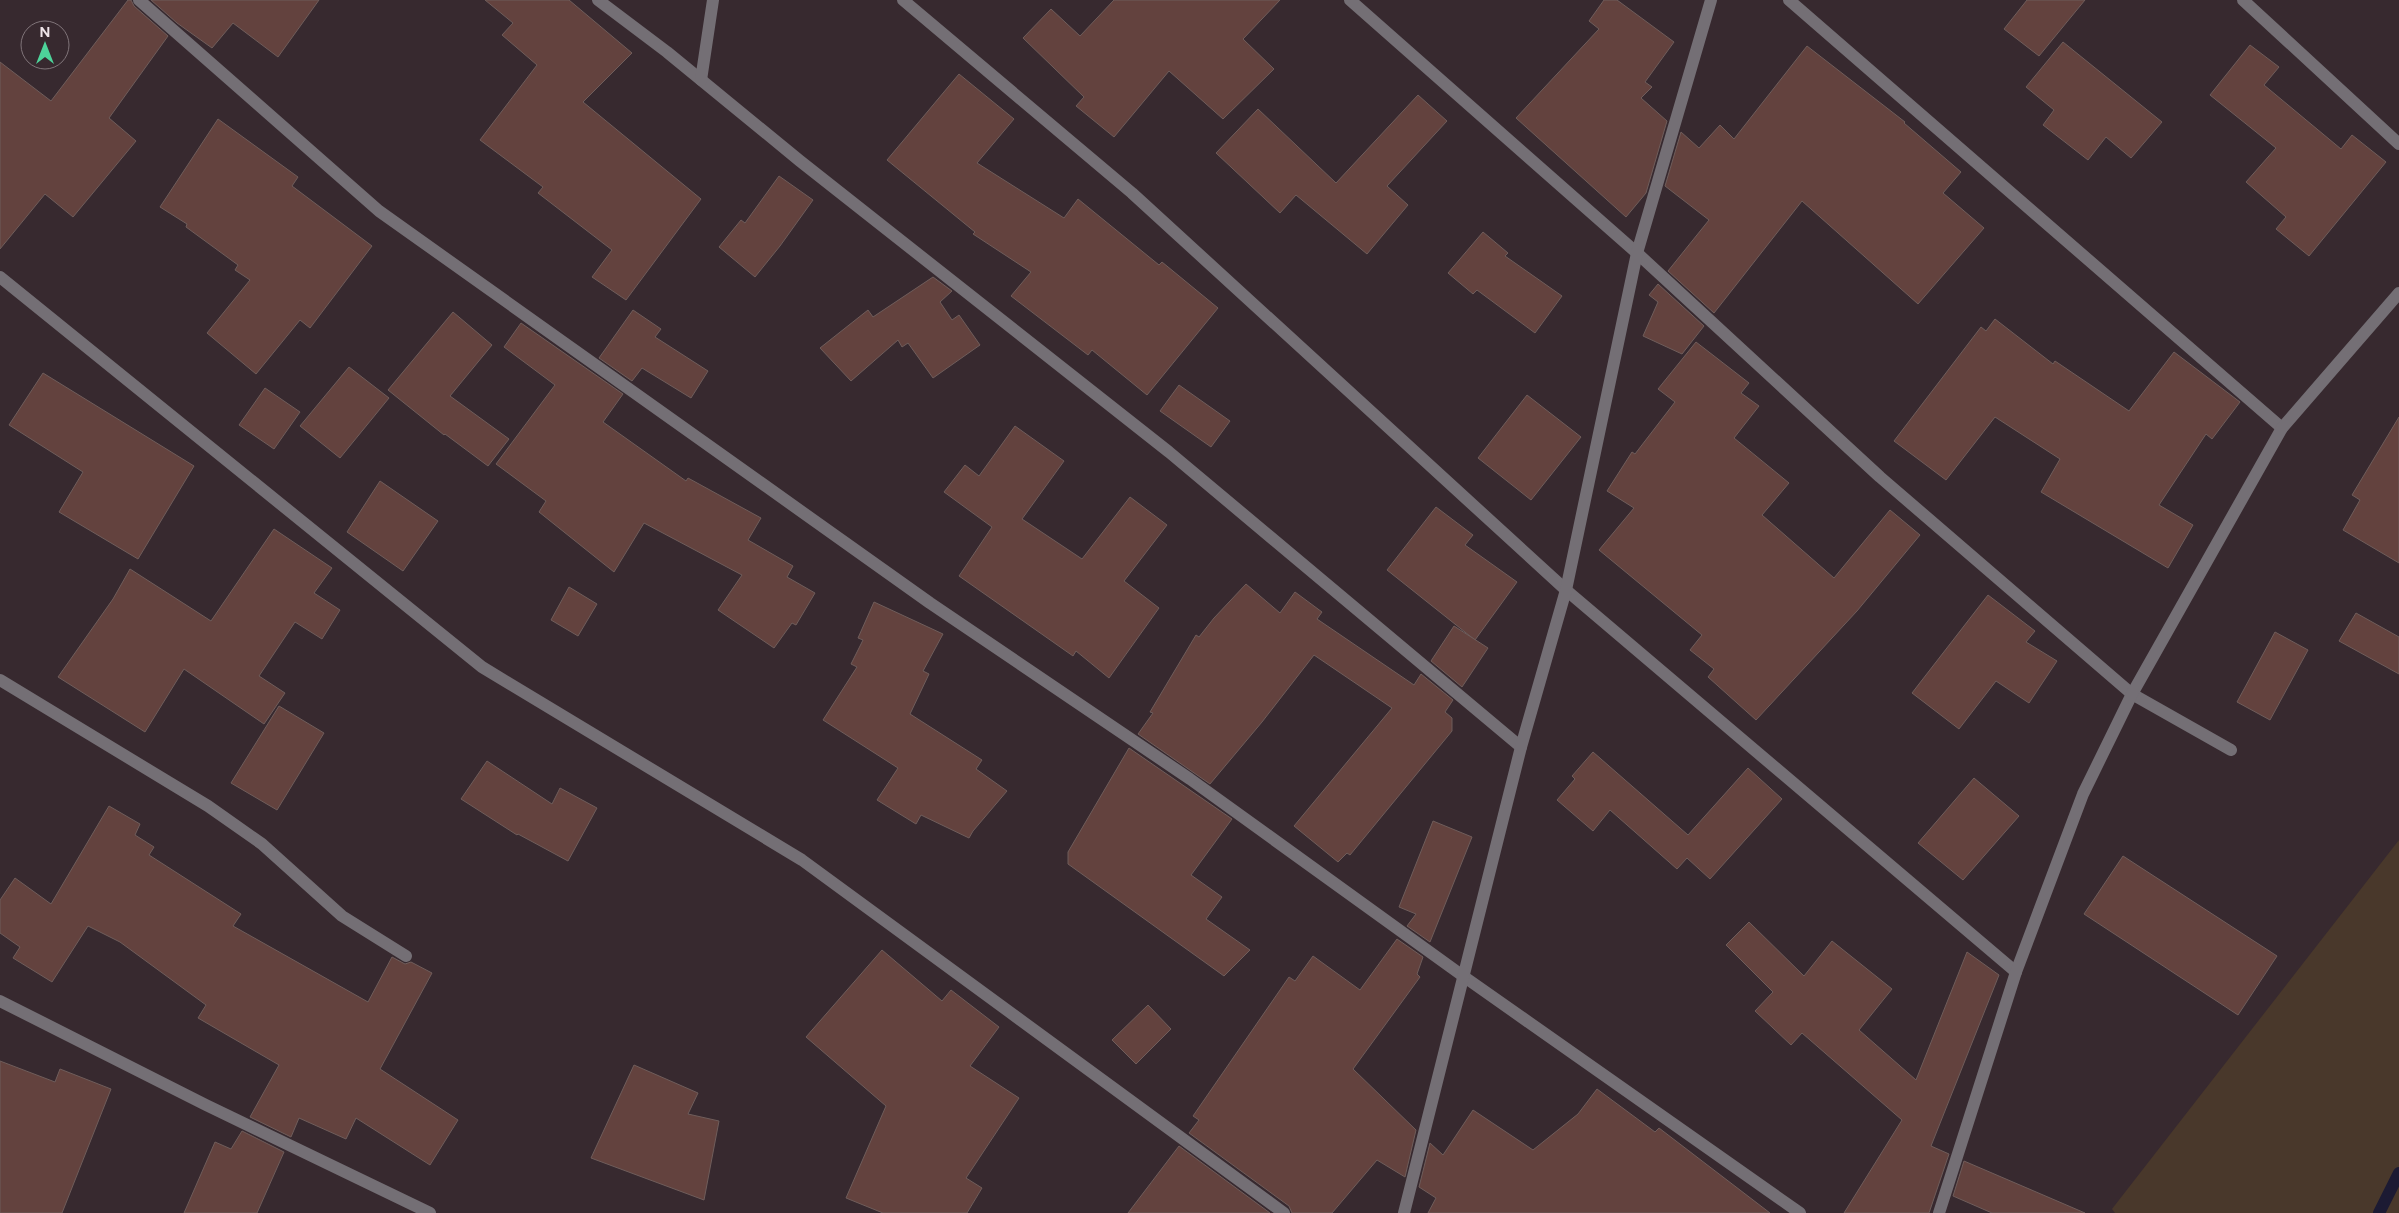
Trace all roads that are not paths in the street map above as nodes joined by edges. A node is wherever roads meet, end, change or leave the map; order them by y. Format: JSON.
{"nodes":[{"id":1,"x":139,"y":0,"type":"edge"},
{"id":2,"x":598,"y":0,"type":"edge"},
{"id":3,"x":712,"y":0,"type":"edge"},
{"id":4,"x":903,"y":0,"type":"edge"},
{"id":5,"x":1350,"y":0,"type":"edge"},
{"id":6,"x":1711,"y":0,"type":"edge"},
{"id":7,"x":1789,"y":0,"type":"edge"},
{"id":8,"x":2243,"y":0,"type":"edge"},
{"id":9,"x":701,"y":80,"type":"junction"},
{"id":10,"x":2399,"y":144,"type":"edge"},
{"id":11,"x":1637,"y":253,"type":"junction"},
{"id":12,"x":0,"y":276,"type":"edge"},
{"id":13,"x":2399,"y":293,"type":"edge"},
{"id":14,"x":2282,"y":428,"type":"junction"},
{"id":15,"x":1566,"y":590,"type":"junction"},
{"id":16,"x":0,"y":680,"type":"edge"},
{"id":17,"x":2132,"y":694,"type":"junction"},
{"id":18,"x":1521,"y":747,"type":"junction"},
{"id":19,"x":2231,"y":750,"type":"dead end"},
{"id":20,"x":406,"y":956,"type":"dead end"},
{"id":21,"x":2016,"y":972,"type":"junction"},
{"id":22,"x":1463,"y":976,"type":"junction"},
{"id":23,"x":0,"y":1001,"type":"edge"},
{"id":24,"x":430,"y":1213,"type":"edge"},
{"id":25,"x":1284,"y":1213,"type":"edge"},
{"id":26,"x":1404,"y":1213,"type":"edge"},
{"id":27,"x":1800,"y":1213,"type":"edge"},
{"id":28,"x":1939,"y":1213,"type":"edge"}],
"edges":[{"from":1,"to":22,"type":"street"},
{"from":2,"to":9,"type":"street"},
{"from":3,"to":9,"type":"street"},
{"from":4,"to":15,"type":"street"},
{"from":5,"to":11,"type":"street"},
{"from":6,"to":11,"type":"street"},
{"from":7,"to":14,"type":"street"},
{"from":8,"to":10,"type":"street"},
{"from":9,"to":18,"type":"street"},
{"from":11,"to":15,"type":"street"},
{"from":11,"to":17,"type":"street"},
{"from":12,"to":25,"type":"street"},
{"from":13,"to":14,"type":"street"},
{"from":14,"to":17,"type":"street"},
{"from":15,"to":18,"type":"street"},
{"from":15,"to":21,"type":"street"},
{"from":16,"to":20,"type":"street"},
{"from":17,"to":19,"type":"street"},
{"from":17,"to":21,"type":"street"},
{"from":18,"to":22,"type":"street"},
{"from":21,"to":28,"type":"street"},
{"from":22,"to":26,"type":"street"},
{"from":22,"to":27,"type":"street"},
{"from":23,"to":24,"type":"street"}]}
